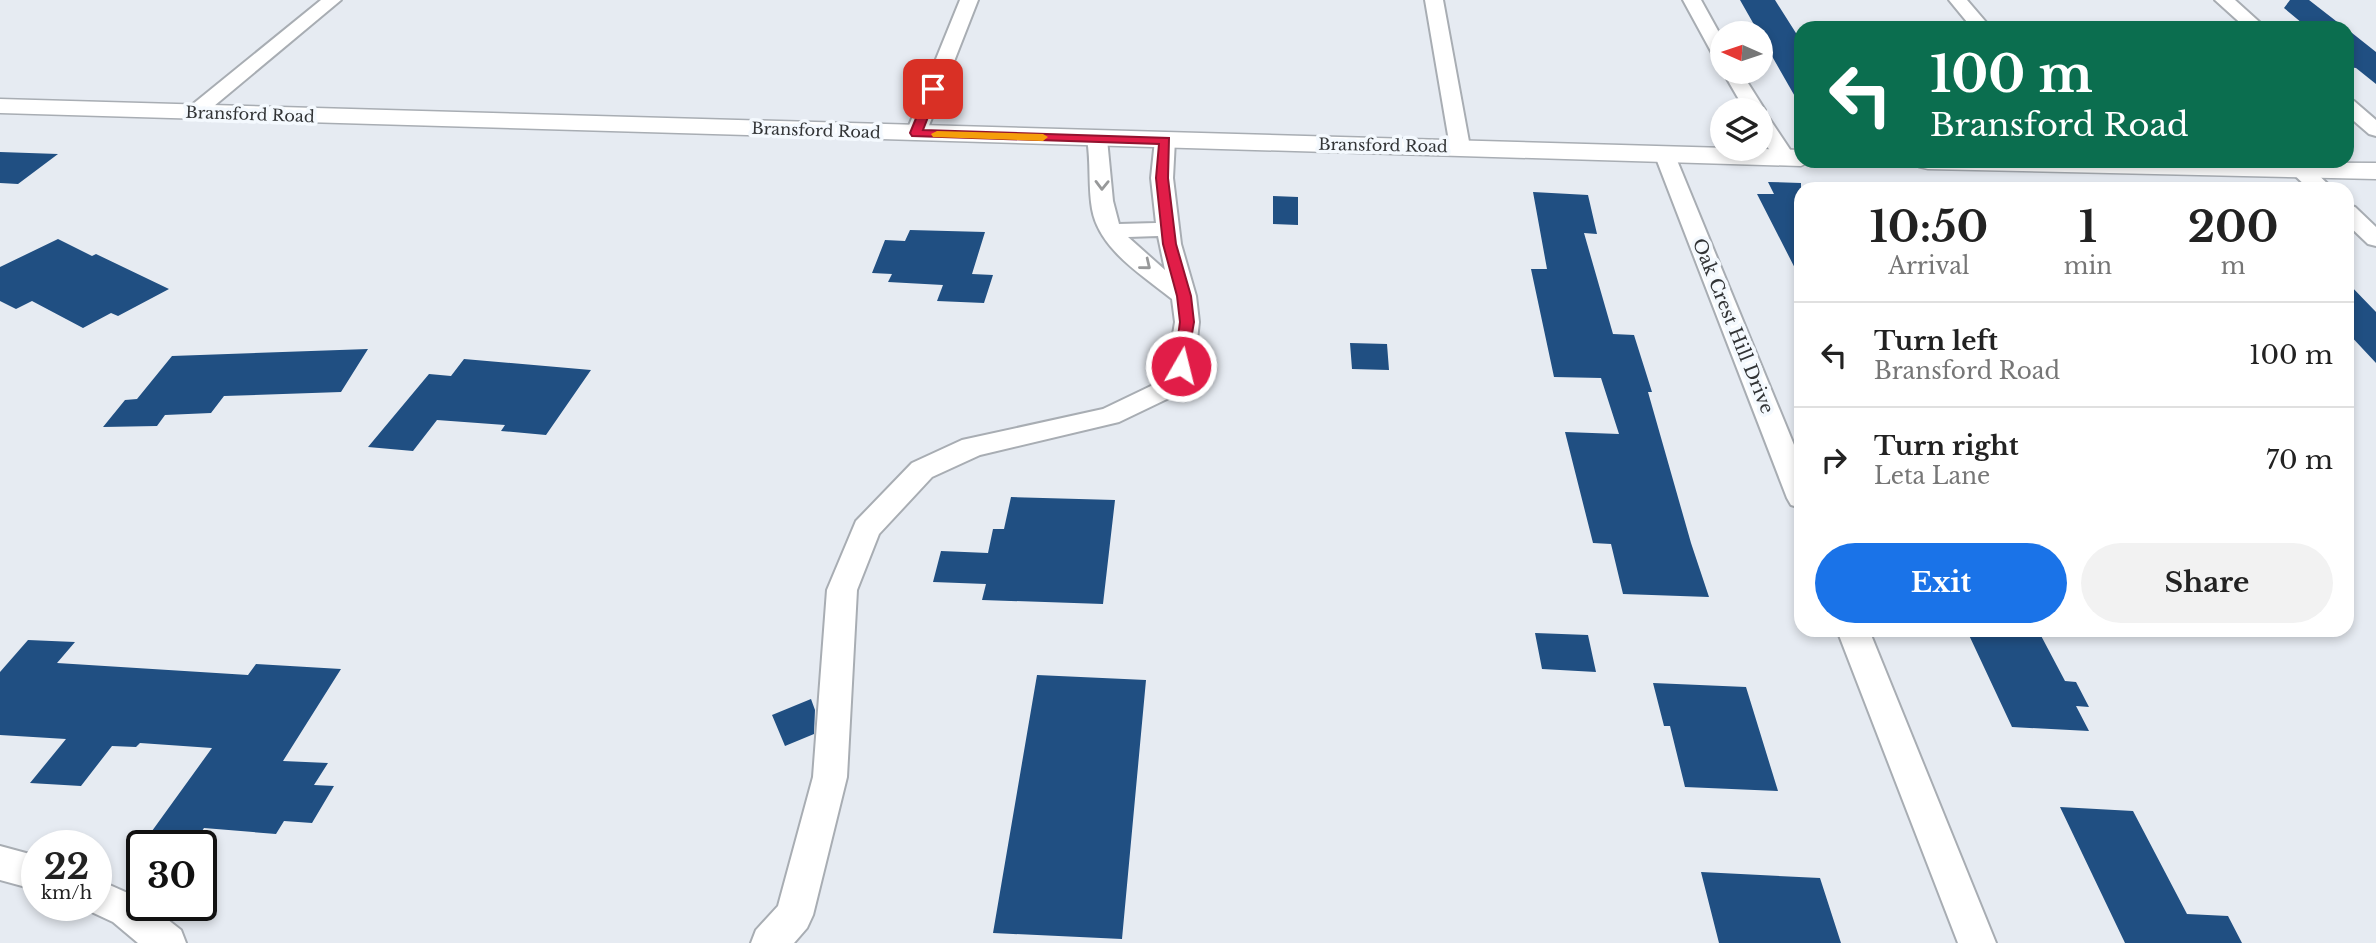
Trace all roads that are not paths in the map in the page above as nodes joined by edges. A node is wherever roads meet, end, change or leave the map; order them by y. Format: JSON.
{"nodes":[{"id":1,"x":332,"y":0,"type":"edge"},
{"id":2,"x":969,"y":0,"type":"edge"},
{"id":3,"x":1434,"y":0,"type":"edge"},
{"id":4,"x":1692,"y":0,"type":"edge"},
{"id":5,"x":1958,"y":0,"type":"edge"},
{"id":6,"x":2224,"y":0,"type":"edge"},
{"id":7,"x":1976,"y":21,"type":"edge"},
{"id":8,"x":2249,"y":21,"type":"edge"},
{"id":9,"x":1710,"y":33,"type":"edge"},
{"id":10,"x":0,"y":106,"type":"edge"},
{"id":11,"x":2354,"y":111,"type":"edge"},
{"id":12,"x":195,"y":112,"type":"junction"},
{"id":13,"x":2376,"y":130,"type":"edge"},
{"id":14,"x":916,"y":133,"type":"junction"},
{"id":15,"x":1773,"y":134,"type":"edge"},
{"id":16,"x":1097,"y":139,"type":"junction"},
{"id":17,"x":1165,"y":140,"type":"junction"},
{"id":18,"x":1460,"y":147,"type":"junction"},
{"id":19,"x":1664,"y":153,"type":"junction"},
{"id":20,"x":1792,"y":157,"type":"edge"},
{"id":21,"x":2243,"y":168,"type":"edge"},
{"id":22,"x":2300,"y":170,"type":"junction"},
{"id":23,"x":2376,"y":171,"type":"edge"},
{"id":24,"x":2314,"y":182,"type":"edge"},
{"id":25,"x":2354,"y":219,"type":"edge"},
{"id":26,"x":1168,"y":229,"type":"junction"},
{"id":27,"x":1109,"y":231,"type":"junction"},
{"id":28,"x":2376,"y":239,"type":"edge"},
{"id":29,"x":1184,"y":296,"type":"junction"},
{"id":30,"x":1794,"y":480,"type":"edge"},
{"id":31,"x":1856,"y":637,"type":"edge"},
{"id":32,"x":0,"y":863,"type":"edge"},
{"id":33,"x":21,"y":869,"type":"edge"},
{"id":34,"x":112,"y":904,"type":"edge"},
{"id":35,"x":167,"y":943,"type":"edge"},
{"id":36,"x":770,"y":943,"type":"edge"},
{"id":37,"x":1977,"y":943,"type":"edge"}],
"edges":[{"from":1,"to":12,"type":"street"},
{"from":2,"to":14,"type":"street"},
{"from":3,"to":18,"type":"street"},
{"from":4,"to":9,"type":"street"},
{"from":5,"to":7,"type":"street"},
{"from":6,"to":8,"type":"street"},
{"from":10,"to":12,"type":"street","name":"Bransford Road"},
{"from":11,"to":13,"type":"street"},
{"from":12,"to":14,"type":"street","name":"Bransford Road"},
{"from":14,"to":16,"type":"street","name":"Bransford Road"},
{"from":15,"to":20,"type":"street"},
{"from":16,"to":17,"type":"street","name":"Bransford Road"},
{"from":16,"to":27,"type":"street","one_way":true},
{"from":17,"to":18,"type":"street","name":"Bransford Road"},
{"from":17,"to":26,"type":"street"},
{"from":18,"to":19,"type":"street","name":"Bransford Road"},
{"from":19,"to":20,"type":"street","name":"Bransford Road"},
{"from":19,"to":30,"type":"street","name":"Oak Crest Hill Drive"},
{"from":21,"to":22,"type":"street"},
{"from":22,"to":23,"type":"street"},
{"from":22,"to":24,"type":"street"},
{"from":25,"to":28,"type":"street"},
{"from":26,"to":27,"type":"street"},
{"from":26,"to":29,"type":"street"},
{"from":27,"to":29,"type":"street","one_way":true},
{"from":29,"to":36,"type":"street"},
{"from":31,"to":37,"type":"street"},
{"from":32,"to":33,"type":"street"},
{"from":34,"to":35,"type":"street"}]}
